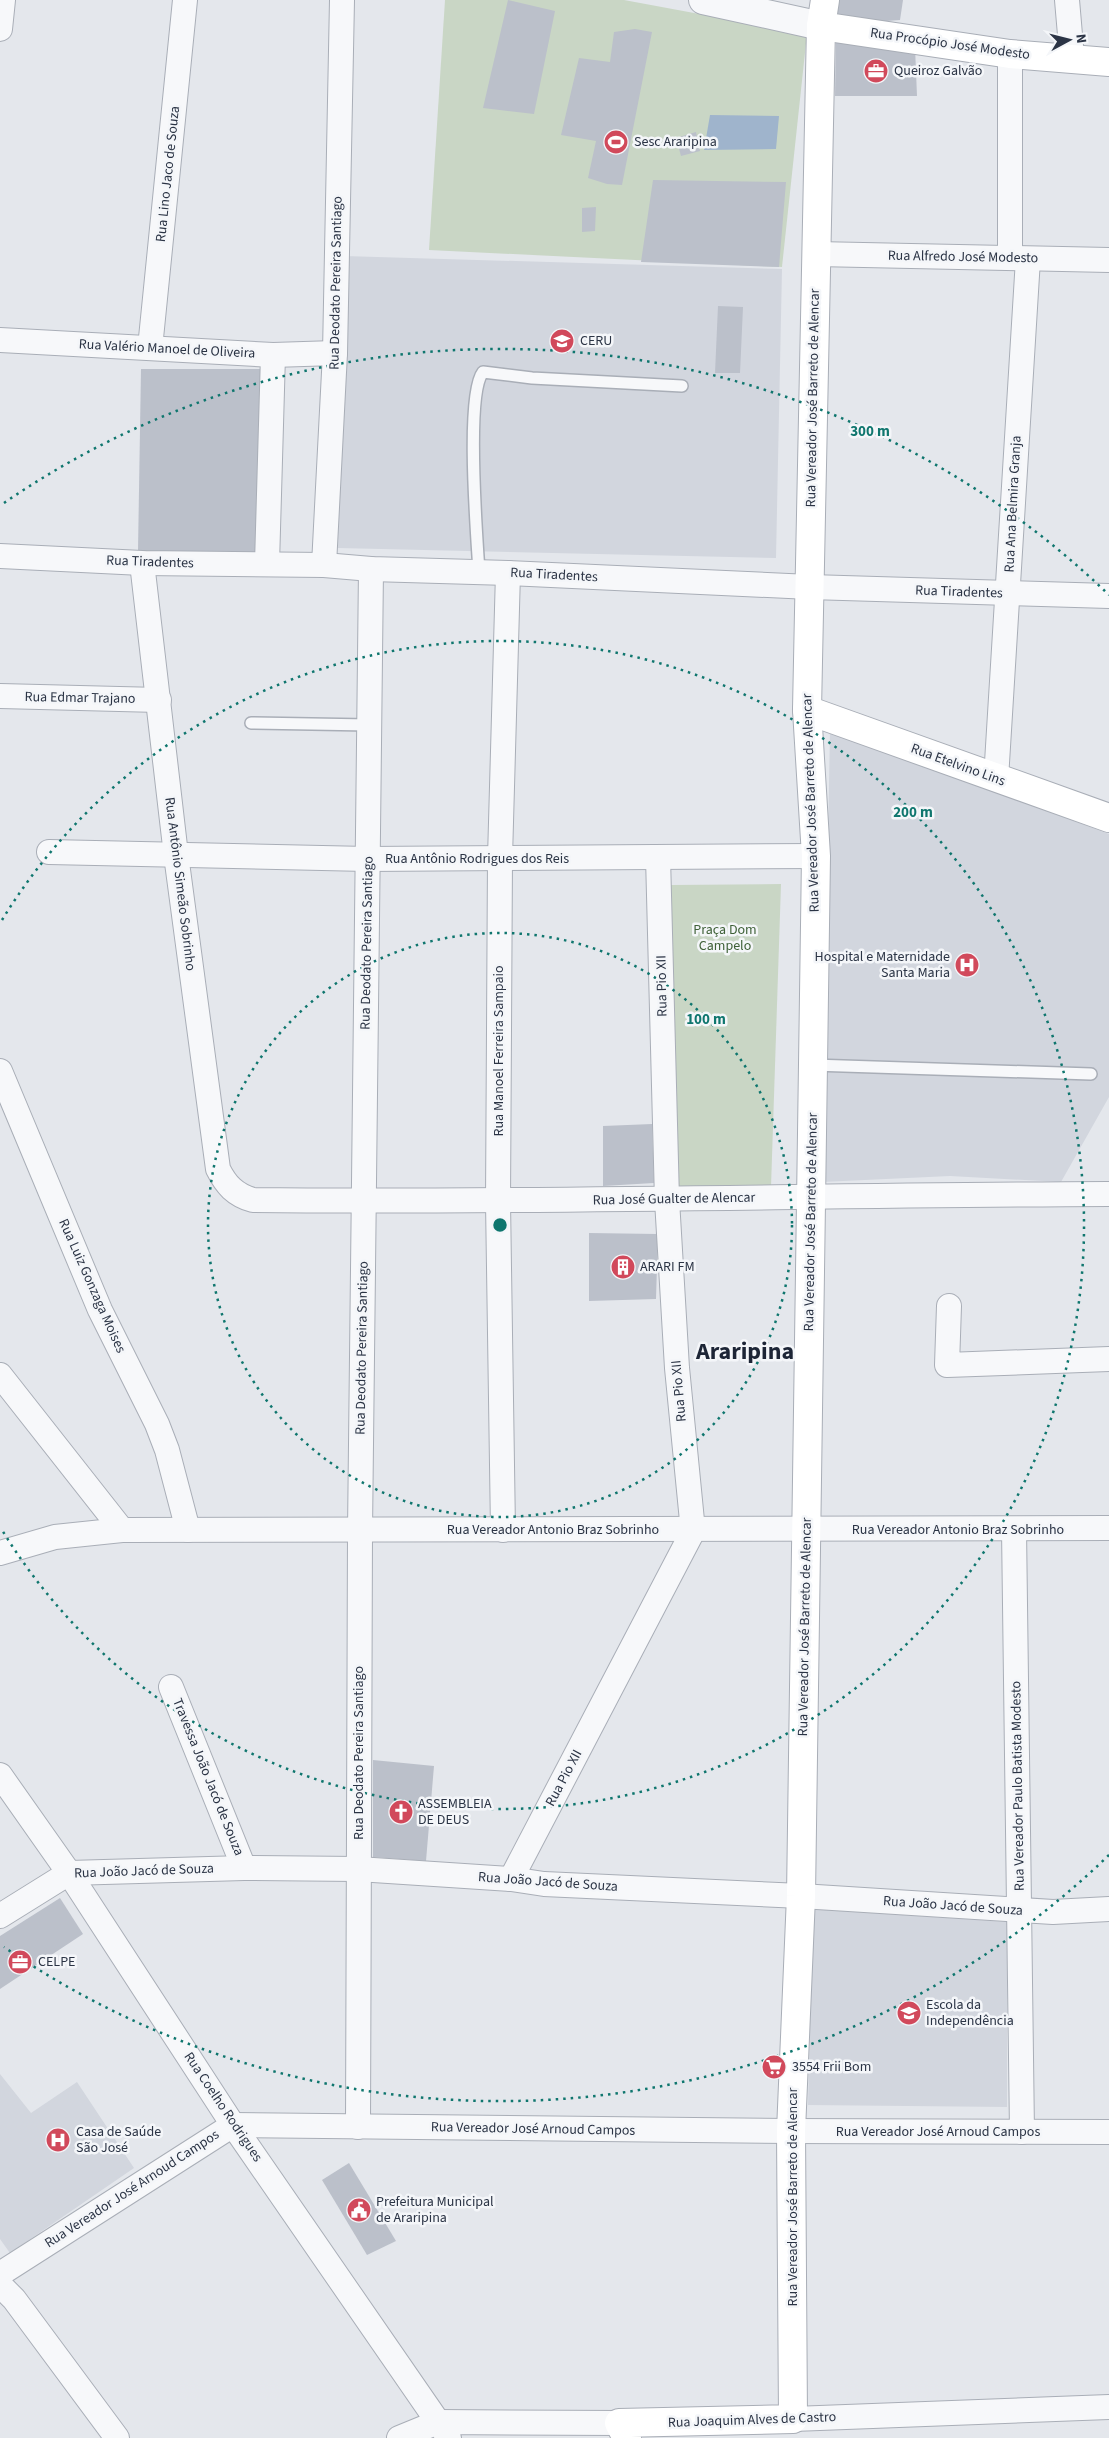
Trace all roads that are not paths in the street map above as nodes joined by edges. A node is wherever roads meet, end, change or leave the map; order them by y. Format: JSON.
{"nodes":[{"id":1,"x":3,"y":0,"type":"edge"},
{"id":2,"x":185,"y":0,"type":"edge"},
{"id":3,"x":342,"y":0,"type":"edge"},
{"id":4,"x":703,"y":0,"type":"edge"},
{"id":5,"x":1067,"y":0,"type":"edge"},
{"id":6,"x":821,"y":9,"type":"edge"},
{"id":7,"x":0,"y":29,"type":"edge"},
{"id":8,"x":1010,"y":54,"type":"junction"},
{"id":9,"x":1072,"y":58,"type":"junction"},
{"id":10,"x":1109,"y":62,"type":"edge"},
{"id":11,"x":816,"y":254,"type":"junction"},
{"id":12,"x":1019,"y":258,"type":"junction"},
{"id":13,"x":1109,"y":260,"type":"edge"},
{"id":14,"x":0,"y":340,"type":"edge"},
{"id":15,"x":150,"y":348,"type":"junction"},
{"id":16,"x":335,"y":353,"type":"junction"},
{"id":17,"x":273,"y":355,"type":"junction"},
{"id":18,"x":682,"y":386,"type":"dead end"},
{"id":19,"x":0,"y":556,"type":"edge"},
{"id":20,"x":142,"y":563,"type":"junction"},
{"id":21,"x":267,"y":564,"type":"junction"},
{"id":22,"x":324,"y":565,"type":"junction"},
{"id":23,"x":371,"y":569,"type":"junction"},
{"id":24,"x":478,"y":572,"type":"junction"},
{"id":25,"x":508,"y":573,"type":"junction"},
{"id":26,"x":810,"y":587,"type":"junction"},
{"id":27,"x":1008,"y":593,"type":"junction"},
{"id":28,"x":1109,"y":596,"type":"edge"},
{"id":29,"x":0,"y":696,"type":"edge"},
{"id":30,"x":159,"y":700,"type":"junction"},
{"id":31,"x":807,"y":710,"type":"junction"},
{"id":32,"x":251,"y":723,"type":"dead end"},
{"id":33,"x":369,"y":725,"type":"junction"},
{"id":34,"x":996,"y":779,"type":"junction"},
{"id":35,"x":1109,"y":818,"type":"edge"},
{"id":36,"x":49,"y":852,"type":"dead end"},
{"id":37,"x":176,"y":855,"type":"junction"},
{"id":38,"x":816,"y":856,"type":"junction"},
{"id":39,"x":658,"y":857,"type":"junction"},
{"id":40,"x":500,"y":858,"type":"junction"},
{"id":41,"x":367,"y":859,"type":"junction"},
{"id":42,"x":813,"y":1065,"type":"junction"},
{"id":43,"x":0,"y":1071,"type":"edge"},
{"id":44,"x":1091,"y":1074,"type":"dead end"},
{"id":45,"x":1109,"y":1194,"type":"edge"},
{"id":46,"x":240,"y":1196,"type":"joint"},
{"id":47,"x":811,"y":1197,"type":"junction"},
{"id":48,"x":667,"y":1200,"type":"junction"},
{"id":49,"x":364,"y":1201,"type":"junction"},
{"id":50,"x":498,"y":1202,"type":"junction"},
{"id":51,"x":949,"y":1306,"type":"dead end"},
{"id":52,"x":1109,"y":1359,"type":"edge"},
{"id":53,"x":0,"y":1375,"type":"edge"},
{"id":54,"x":1109,"y":1528,"type":"edge"},
{"id":55,"x":1014,"y":1529,"type":"junction"},
{"id":56,"x":122,"y":1530,"type":"junction"},
{"id":57,"x":188,"y":1530,"type":"junction"},
{"id":58,"x":503,"y":1530,"type":"junction"},
{"id":59,"x":693,"y":1530,"type":"junction"},
{"id":60,"x":806,"y":1531,"type":"junction"},
{"id":61,"x":360,"y":1532,"type":"junction"},
{"id":62,"x":0,"y":1553,"type":"edge"},
{"id":63,"x":171,"y":1686,"type":"dead end"},
{"id":64,"x":0,"y":1775,"type":"edge"},
{"id":65,"x":244,"y":1868,"type":"junction"},
{"id":66,"x":358,"y":1868,"type":"junction"},
{"id":67,"x":69,"y":1873,"type":"junction"},
{"id":68,"x":511,"y":1879,"type":"junction"},
{"id":69,"x":801,"y":1896,"type":"junction"},
{"id":70,"x":1109,"y":1909,"type":"edge"},
{"id":71,"x":1020,"y":1910,"type":"junction"},
{"id":72,"x":0,"y":1916,"type":"edge"},
{"id":73,"x":233,"y":2124,"type":"junction"},
{"id":74,"x":358,"y":2127,"type":"junction"},
{"id":75,"x":791,"y":2131,"type":"junction"},
{"id":76,"x":1022,"y":2132,"type":"junction"},
{"id":77,"x":1109,"y":2132,"type":"edge"},
{"id":78,"x":3,"y":2279,"type":"edge"},
{"id":79,"x":1109,"y":2407,"type":"edge"},
{"id":80,"x":793,"y":2420,"type":"junction"},
{"id":81,"x":443,"y":2430,"type":"edge"},
{"id":82,"x":623,"y":2431,"type":"edge"},
{"id":83,"x":117,"y":2438,"type":"edge"},
{"id":84,"x":399,"y":2438,"type":"edge"}],
"edges":[{"from":1,"to":7,"type":"street"},
{"from":2,"to":15,"type":"street","name":"Rua Lino Jaco de Souza"},
{"from":3,"to":16,"type":"street","name":"Rua Deodato Pereira Santiago"},
{"from":4,"to":6,"type":"street"},
{"from":5,"to":9,"type":"street"},
{"from":6,"to":8,"type":"main road","name":"Rua Procópio José Modesto"},
{"from":6,"to":11,"type":"main road","name":"Rua Vereador José Barreto de Alencar"},
{"from":8,"to":9,"type":"main road","name":"Rua Procópio José Modesto"},
{"from":8,"to":12,"type":"street","name":"Rua Ana Belmira Granja"},
{"from":9,"to":10,"type":"main road","name":"Rua Procópio José Modesto"},
{"from":11,"to":12,"type":"street","name":"Rua Alfredo José Modesto"},
{"from":11,"to":26,"type":"main road","name":"Rua Vereador José Barreto de Alencar"},
{"from":12,"to":13,"type":"street","name":"Rua Alfredo José Modesto"},
{"from":12,"to":27,"type":"street","name":"Rua Ana Belmira Granja"},
{"from":14,"to":15,"type":"street","name":"Rua Valério Manoel de Oliveira"},
{"from":15,"to":17,"type":"street","name":"Rua Valério Manoel de Oliveira"},
{"from":16,"to":17,"type":"street","name":"Rua Valério Manoel de Oliveira"},
{"from":16,"to":22,"type":"street","name":"Rua Deodato Pereira Santiago"},
{"from":17,"to":21,"type":"street"},
{"from":18,"to":24,"type":"lane"},
{"from":19,"to":20,"type":"street","name":"Rua Tiradentes"},
{"from":20,"to":21,"type":"street","name":"Rua Tiradentes"},
{"from":20,"to":30,"type":"street","name":"Rua Antônio Simeão Sobrinho"},
{"from":21,"to":22,"type":"street","name":"Rua Tiradentes"},
{"from":22,"to":23,"type":"street","name":"Rua Tiradentes"},
{"from":23,"to":24,"type":"street","name":"Rua Tiradentes"},
{"from":23,"to":33,"type":"street","name":"Rua Deodato Pereira Santiago"},
{"from":24,"to":25,"type":"street","name":"Rua Tiradentes"},
{"from":25,"to":26,"type":"street","name":"Rua Tiradentes"},
{"from":25,"to":40,"type":"street","name":"Rua Manoel Ferreira Sampaio"},
{"from":26,"to":27,"type":"street","name":"Rua Tiradentes"},
{"from":26,"to":31,"type":"main road","name":"Rua Vereador José Barreto de Alencar"},
{"from":27,"to":28,"type":"street","name":"Rua Tiradentes"},
{"from":27,"to":34,"type":"street","name":"Rua Ana Belmira Granja"},
{"from":29,"to":30,"type":"street","name":"Rua Edmar Trajano"},
{"from":30,"to":37,"type":"street","name":"Rua Antônio Simeão Sobrinho"},
{"from":31,"to":34,"type":"main road","name":"Rua Etelvino Lins"},
{"from":31,"to":38,"type":"main road","name":"Rua Vereador José Barreto de Alencar"},
{"from":32,"to":33,"type":"lane"},
{"from":33,"to":41,"type":"street","name":"Rua Deodato Pereira Santiago"},
{"from":34,"to":35,"type":"main road","name":"Rua Etelvino Lins"},
{"from":36,"to":37,"type":"street","name":"Rua Antônio Rodrigues dos Reis"},
{"from":37,"to":41,"type":"street","name":"Rua Antônio Rodrigues dos Reis"},
{"from":37,"to":46,"type":"street","name":"Rua Antônio Simeão Sobrinho"},
{"from":38,"to":39,"type":"street","name":"Rua Antônio Rodrigues dos Reis"},
{"from":38,"to":42,"type":"main road","name":"Rua Vereador José Barreto de Alencar"},
{"from":39,"to":40,"type":"street","name":"Rua Antônio Rodrigues dos Reis"},
{"from":39,"to":48,"type":"street","name":"Rua Pio XII"},
{"from":40,"to":41,"type":"street","name":"Rua Antônio Rodrigues dos Reis"},
{"from":40,"to":50,"type":"street","name":"Rua Manoel Ferreira Sampaio"},
{"from":41,"to":49,"type":"street","name":"Rua Deodato Pereira Santiago"},
{"from":42,"to":44,"type":"lane"},
{"from":42,"to":47,"type":"main road","name":"Rua Vereador José Barreto de Alencar"},
{"from":43,"to":57,"type":"street","name":"Rua Luiz Gonzaga Moises"},
{"from":45,"to":47,"type":"street","name":"Rua José Gualter de Alencar"},
{"from":46,"to":49,"type":"street","name":"Rua José Gualter de Alencar"},
{"from":47,"to":48,"type":"street","name":"Rua José Gualter de Alencar"},
{"from":47,"to":60,"type":"main road","name":"Rua Vereador José Barreto de Alencar"},
{"from":48,"to":50,"type":"street","name":"Rua José Gualter de Alencar"},
{"from":48,"to":59,"type":"street","name":"Rua Pio XII"},
{"from":49,"to":50,"type":"street","name":"Rua José Gualter de Alencar"},
{"from":49,"to":61,"type":"street","name":"Rua Deodato Pereira Santiago"},
{"from":50,"to":58,"type":"street","name":"Rua Manoel Ferreira Sampaio"},
{"from":51,"to":52,"type":"street"},
{"from":53,"to":56,"type":"street"},
{"from":54,"to":55,"type":"street","name":"Rua Vereador Antonio Braz Sobrinho"},
{"from":55,"to":60,"type":"street","name":"Rua Vereador Antonio Braz Sobrinho"},
{"from":55,"to":71,"type":"street","name":"Rua Vereador Paulo Batista Modesto"},
{"from":56,"to":57,"type":"street","name":"Rua Vereador Antonio Braz Sobrinho"},
{"from":56,"to":62,"type":"street","name":"Rua Vereador Antonio Braz Sobrinho"},
{"from":57,"to":61,"type":"street","name":"Rua Vereador Antonio Braz Sobrinho"},
{"from":58,"to":59,"type":"street","name":"Rua Vereador Antonio Braz Sobrinho"},
{"from":58,"to":61,"type":"street","name":"Rua Vereador Antonio Braz Sobrinho"},
{"from":59,"to":60,"type":"street","name":"Rua Vereador Antonio Braz Sobrinho"},
{"from":59,"to":68,"type":"street","name":"Rua Pio XII"},
{"from":60,"to":69,"type":"main road","name":"Rua Vereador José Barreto de Alencar"},
{"from":61,"to":66,"type":"street","name":"Rua Deodato Pereira Santiago"},
{"from":63,"to":65,"type":"street","name":"Travessa João Jacó de Souza"},
{"from":64,"to":67,"type":"street","name":"Rua Coelho Rodrigues"},
{"from":65,"to":66,"type":"street","name":"Rua João Jacó de Souza"},
{"from":65,"to":67,"type":"street","name":"Rua João Jacó de Souza"},
{"from":66,"to":68,"type":"street","name":"Rua João Jacó de Souza"},
{"from":66,"to":74,"type":"street","name":"Rua Deodato Pereira Santiago"},
{"from":67,"to":72,"type":"street","name":"Rua João Jacó de Souza"},
{"from":67,"to":73,"type":"street","name":"Rua Coelho Rodrigues"},
{"from":68,"to":69,"type":"street","name":"Rua João Jacó de Souza"},
{"from":69,"to":71,"type":"street","name":"Rua João Jacó de Souza"},
{"from":69,"to":75,"type":"main road","name":"Rua Vereador José Barreto de Alencar"},
{"from":70,"to":71,"type":"street","name":"Rua João Jacó de Souza"},
{"from":71,"to":76,"type":"street","name":"Rua Vereador Paulo Batista Modesto"},
{"from":73,"to":74,"type":"street","name":"Rua Vereador José Arnoud Campos"},
{"from":73,"to":78,"type":"street","name":"Rua Vereador José Arnoud Campos"},
{"from":73,"to":81,"type":"street","name":"Rua Coelho Rodrigues"},
{"from":74,"to":75,"type":"street","name":"Rua Vereador José Arnoud Campos"},
{"from":75,"to":76,"type":"street","name":"Rua Vereador José Arnoud Campos"},
{"from":75,"to":80,"type":"main road","name":"Rua Vereador José Barreto de Alencar"},
{"from":76,"to":77,"type":"street","name":"Rua Vereador José Arnoud Campos"},
{"from":78,"to":83,"type":"street"},
{"from":79,"to":80,"type":"street","name":"Rua Joaquim Alves de Castro"},
{"from":80,"to":82,"type":"main road","name":"Rua Joaquim Alves de Castro"},
{"from":81,"to":82,"type":"street","name":"Rua Joaquim Alves de Castro"},
{"from":81,"to":84,"type":"street","name":"Rua Joaquim Alves de Castro"}]}
